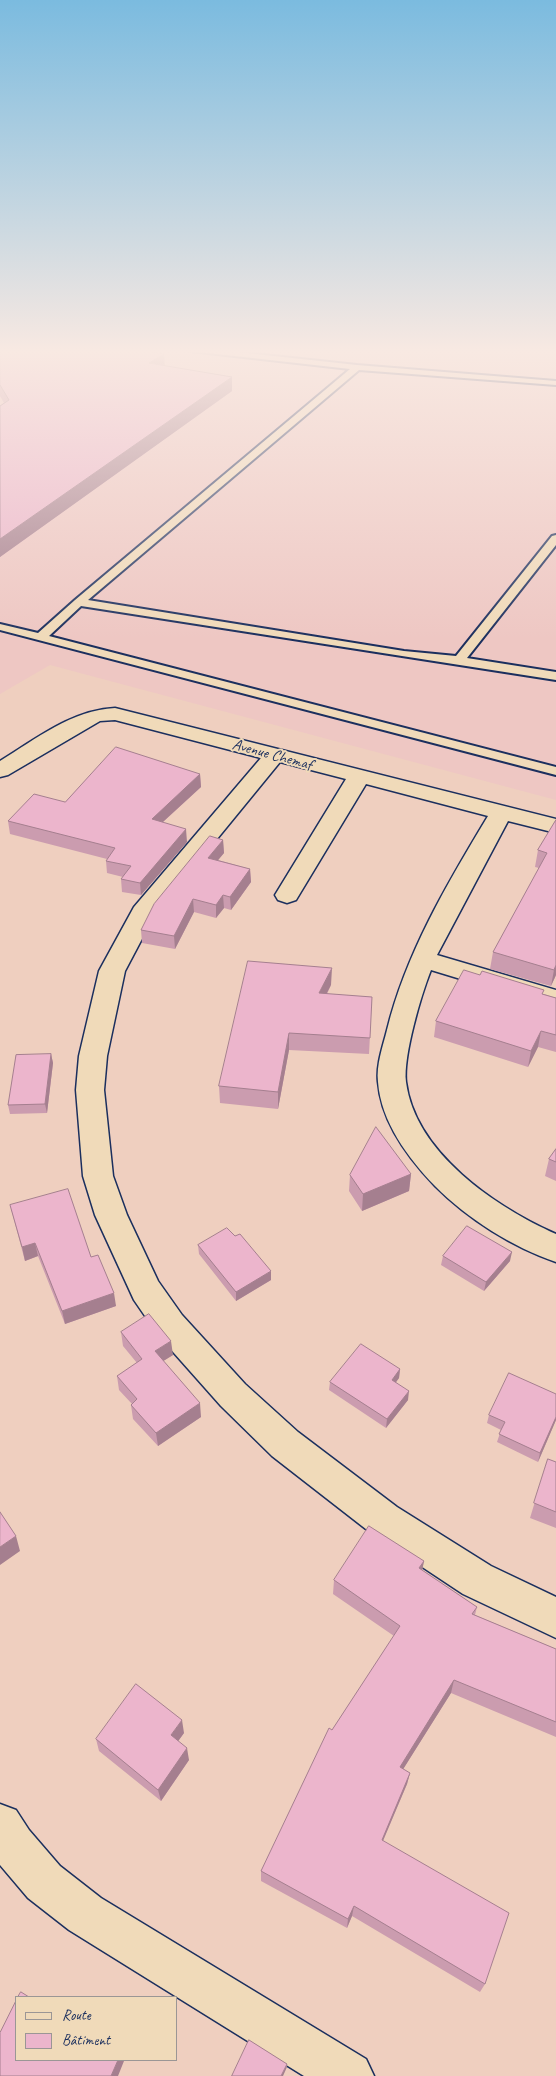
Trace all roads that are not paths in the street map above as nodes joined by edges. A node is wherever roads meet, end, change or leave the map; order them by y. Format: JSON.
{"nodes":[{"id":1,"x":264,"y":446,"type":"edge"},
{"id":2,"x":556,"y":538,"type":"edge"},
{"id":3,"x":79,"y":602,"type":"junction"},
{"id":4,"x":0,"y":627,"type":"edge"},
{"id":5,"x":41,"y":637,"type":"junction"},
{"id":6,"x":459,"y":660,"type":"junction"},
{"id":7,"x":556,"y":676,"type":"edge"},
{"id":8,"x":275,"y":755,"type":"junction"},
{"id":9,"x":0,"y":770,"type":"edge"},
{"id":10,"x":556,"y":771,"type":"edge"},
{"id":11,"x":359,"y":777,"type":"junction"},
{"id":12,"x":501,"y":813,"type":"junction"},
{"id":13,"x":556,"y":826,"type":"edge"},
{"id":14,"x":286,"y":895,"type":"dead end"},
{"id":15,"x":422,"y":960,"type":"junction"},
{"id":16,"x":556,"y":999,"type":"edge"},
{"id":17,"x":556,"y":1249,"type":"edge"},
{"id":18,"x":556,"y":1618,"type":"edge"},
{"id":19,"x":3,"y":1846,"type":"edge"},
{"id":20,"x":349,"y":2076,"type":"edge"}],
"edges":[{"from":1,"to":3,"type":"lane"},
{"from":2,"to":6,"type":"lane"},
{"from":3,"to":5,"type":"lane"},
{"from":3,"to":6,"type":"lane"},
{"from":4,"to":5,"type":"lane"},
{"from":5,"to":10,"type":"lane"},
{"from":6,"to":7,"type":"lane"},
{"from":8,"to":9,"type":"street","name":"Avenue Chemaf"},
{"from":8,"to":11,"type":"street","name":"Avenue Chemaf"},
{"from":8,"to":18,"type":"street"},
{"from":11,"to":12,"type":"street","name":"Avenue Chemaf"},
{"from":11,"to":14,"type":"street"},
{"from":12,"to":13,"type":"street","name":"Avenue Chemaf"},
{"from":12,"to":15,"type":"street"},
{"from":15,"to":16,"type":"street"},
{"from":15,"to":17,"type":"street"},
{"from":19,"to":20,"type":"street"}]}
